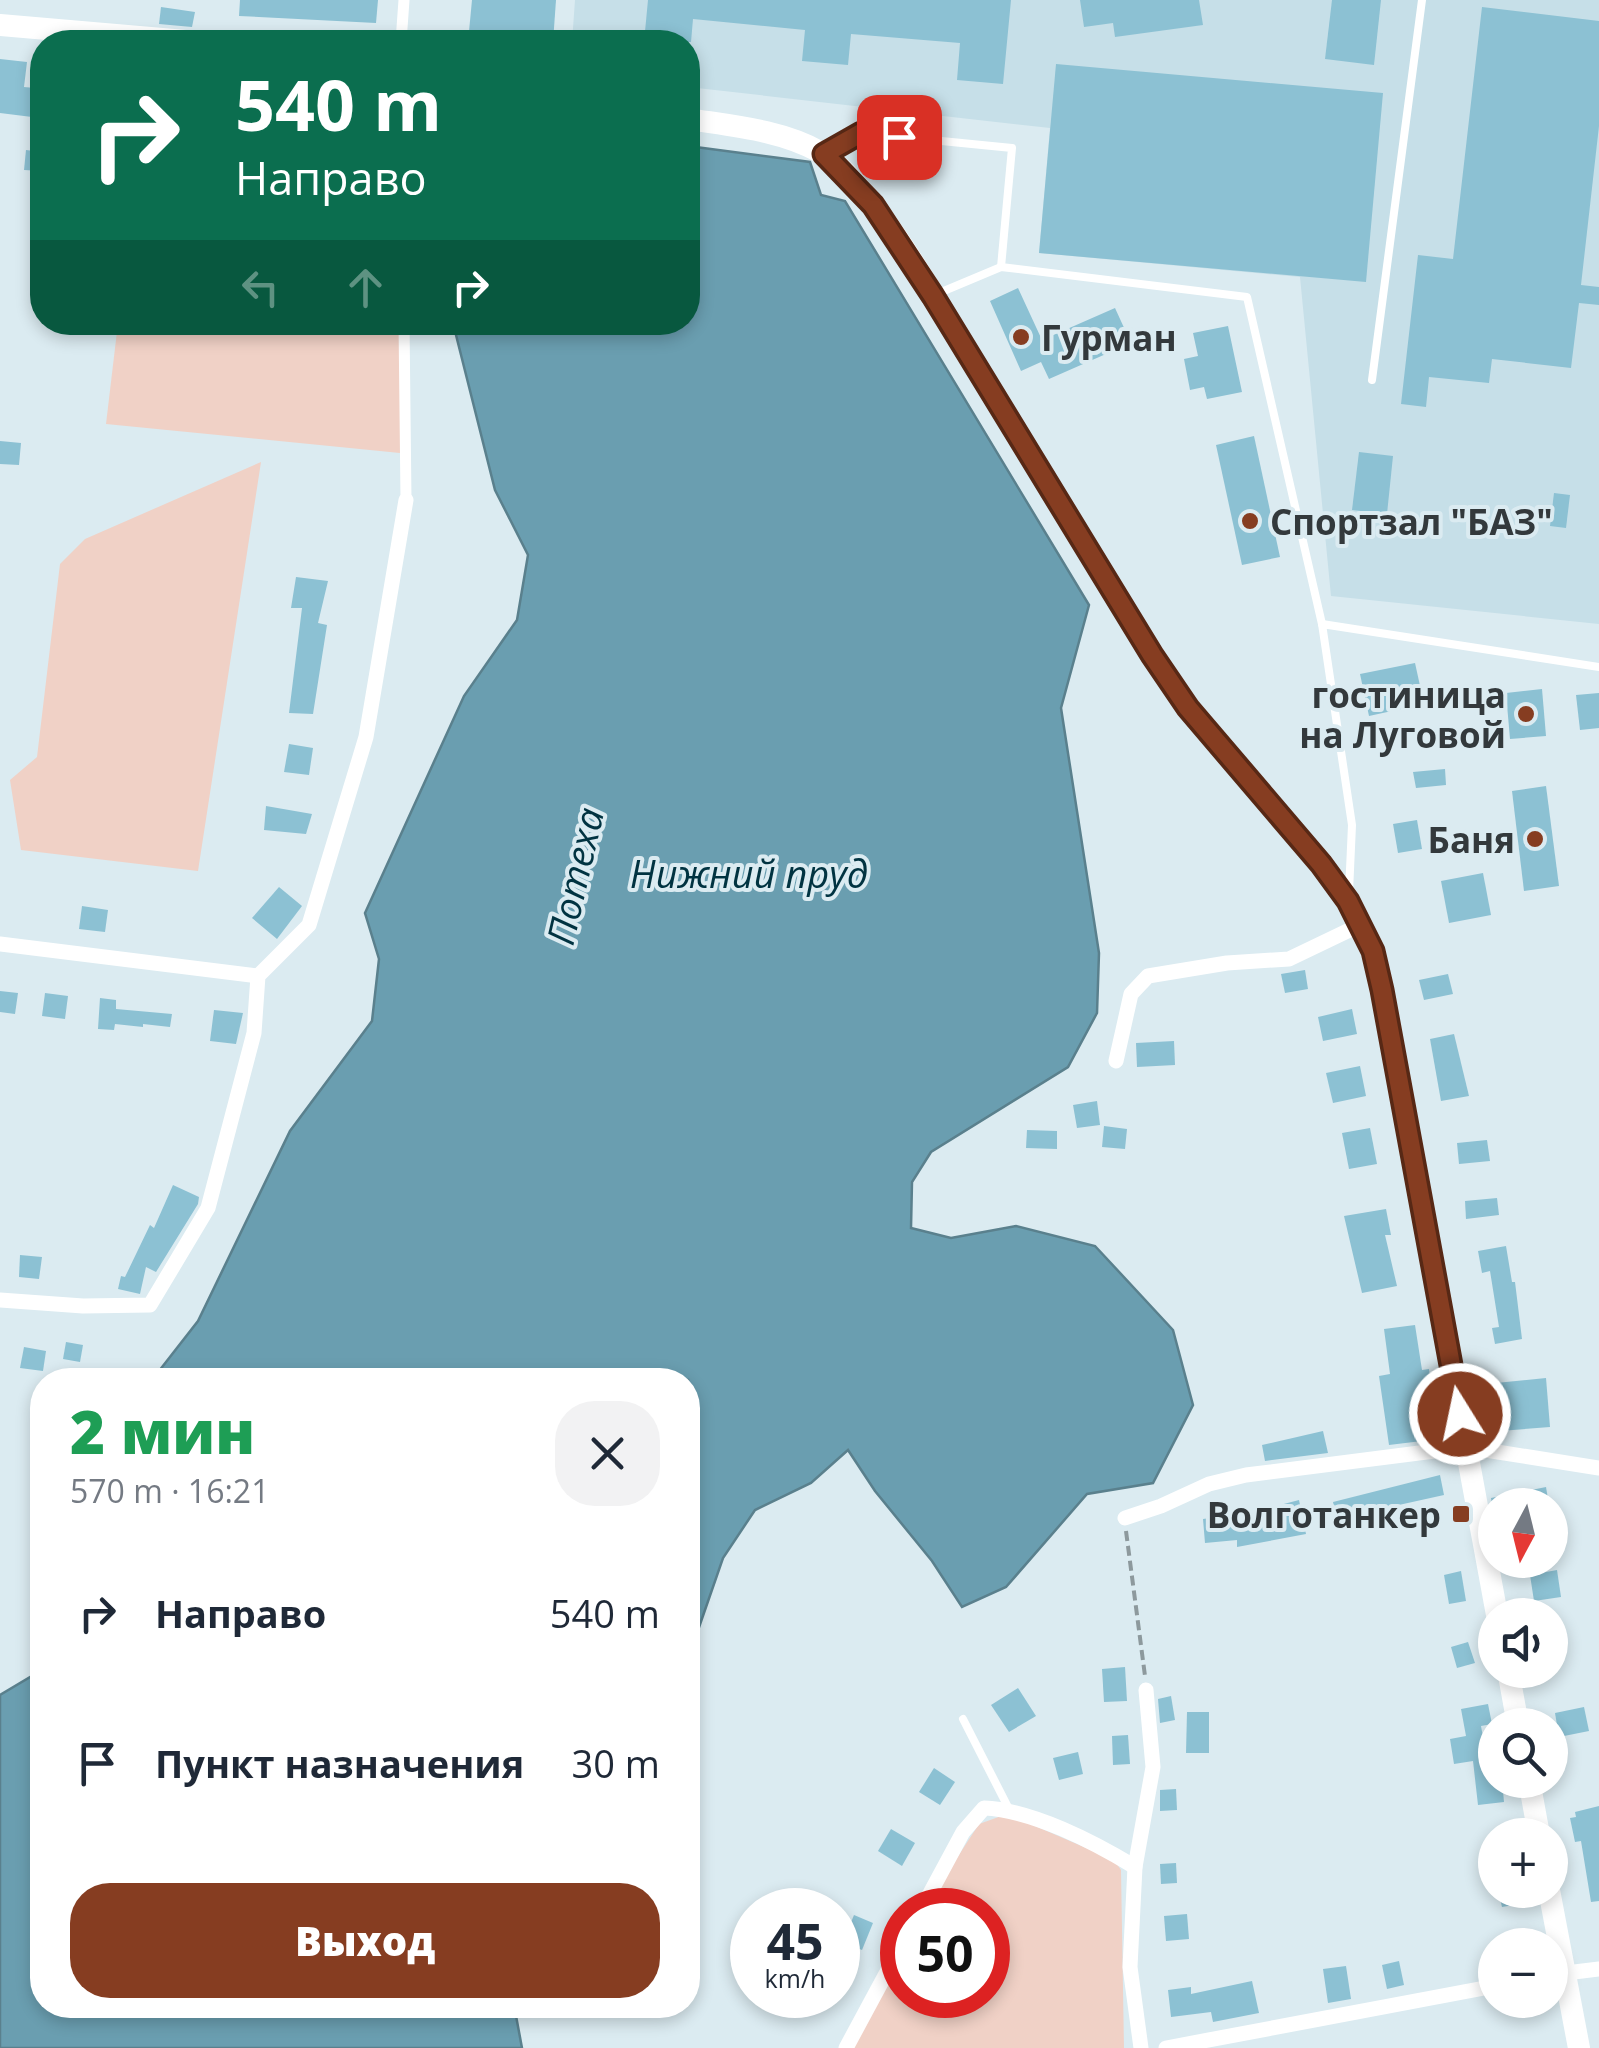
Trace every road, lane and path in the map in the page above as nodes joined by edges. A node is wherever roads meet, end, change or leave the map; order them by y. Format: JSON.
{"nodes":[{"id":1,"x":404,"y":0,"type":"edge"},
{"id":2,"x":1422,"y":0,"type":"edge"},
{"id":3,"x":0,"y":25,"type":"edge"},
{"id":4,"x":58,"y":30,"type":"edge"},
{"id":5,"x":402,"y":30,"type":"edge"},
{"id":6,"x":700,"y":122,"type":"edge"},
{"id":7,"x":824,"y":154,"type":"junction"},
{"id":8,"x":1000,"y":267,"type":"junction"},
{"id":9,"x":933,"y":296,"type":"junction"},
{"id":10,"x":404,"y":335,"type":"edge"},
{"id":11,"x":1372,"y":380,"type":"dead end"},
{"id":12,"x":406,"y":500,"type":"joint"},
{"id":13,"x":1322,"y":624,"type":"junction"},
{"id":14,"x":1599,"y":667,"type":"edge"},
{"id":15,"x":1348,"y":901,"type":"junction"},
{"id":16,"x":1362,"y":924,"type":"junction"},
{"id":17,"x":0,"y":944,"type":"edge"},
{"id":18,"x":258,"y":976,"type":"junction"},
{"id":19,"x":1116,"y":1061,"type":"dead end"},
{"id":20,"x":0,"y":1300,"type":"edge"},
{"id":21,"x":1466,"y":1446,"type":"junction"},
{"id":22,"x":1599,"y":1468,"type":"edge"},
{"id":23,"x":1124,"y":1518,"type":"joint"},
{"id":24,"x":1495,"y":1598,"type":"edge"},
{"id":25,"x":1146,"y":1690,"type":"joint"},
{"id":26,"x":963,"y":1719,"type":"dead end"},
{"id":27,"x":1009,"y":1809,"type":"junction"},
{"id":28,"x":1135,"y":1867,"type":"junction"},
{"id":29,"x":933,"y":1888,"type":"edge"},
{"id":30,"x":1599,"y":1969,"type":"edge"},
{"id":31,"x":1568,"y":1973,"type":"edge"},
{"id":32,"x":880,"y":1985,"type":"edge"},
{"id":33,"x":1478,"y":1989,"type":"edge"},
{"id":34,"x":1568,"y":2009,"type":"edge"},
{"id":35,"x":846,"y":2048,"type":"edge"},
{"id":36,"x":1141,"y":2048,"type":"edge"},
{"id":37,"x":1166,"y":2048,"type":"edge"},
{"id":38,"x":1579,"y":2048,"type":"edge"}],
"edges":[{"from":1,"to":5,"type":"street"},
{"from":2,"to":11,"type":"lane"},
{"from":3,"to":4,"type":"main road"},
{"from":6,"to":7,"type":"main road"},
{"from":7,"to":8,"type":"lane"},
{"from":7,"to":9,"type":"main road"},
{"from":8,"to":9,"type":"lane"},
{"from":8,"to":13,"type":"lane"},
{"from":9,"to":15,"type":"main road"},
{"from":10,"to":12,"type":"street"},
{"from":12,"to":18,"type":"street"},
{"from":13,"to":14,"type":"lane"},
{"from":13,"to":15,"type":"lane"},
{"from":15,"to":16,"type":"main road"},
{"from":16,"to":19,"type":"street"},
{"from":16,"to":21,"type":"main road"},
{"from":17,"to":18,"type":"street"},
{"from":18,"to":20,"type":"street"},
{"from":21,"to":22,"type":"street"},
{"from":21,"to":23,"type":"street"},
{"from":21,"to":24,"type":"main road"},
{"from":23,"to":25,"type":"path"},
{"from":25,"to":28,"type":"street"},
{"from":26,"to":27,"type":"lane"},
{"from":27,"to":28,"type":"street"},
{"from":27,"to":29,"type":"street"},
{"from":28,"to":36,"type":"street"},
{"from":30,"to":31,"type":"street"},
{"from":32,"to":35,"type":"street"},
{"from":33,"to":37,"type":"street"},
{"from":34,"to":38,"type":"main road"}]}
